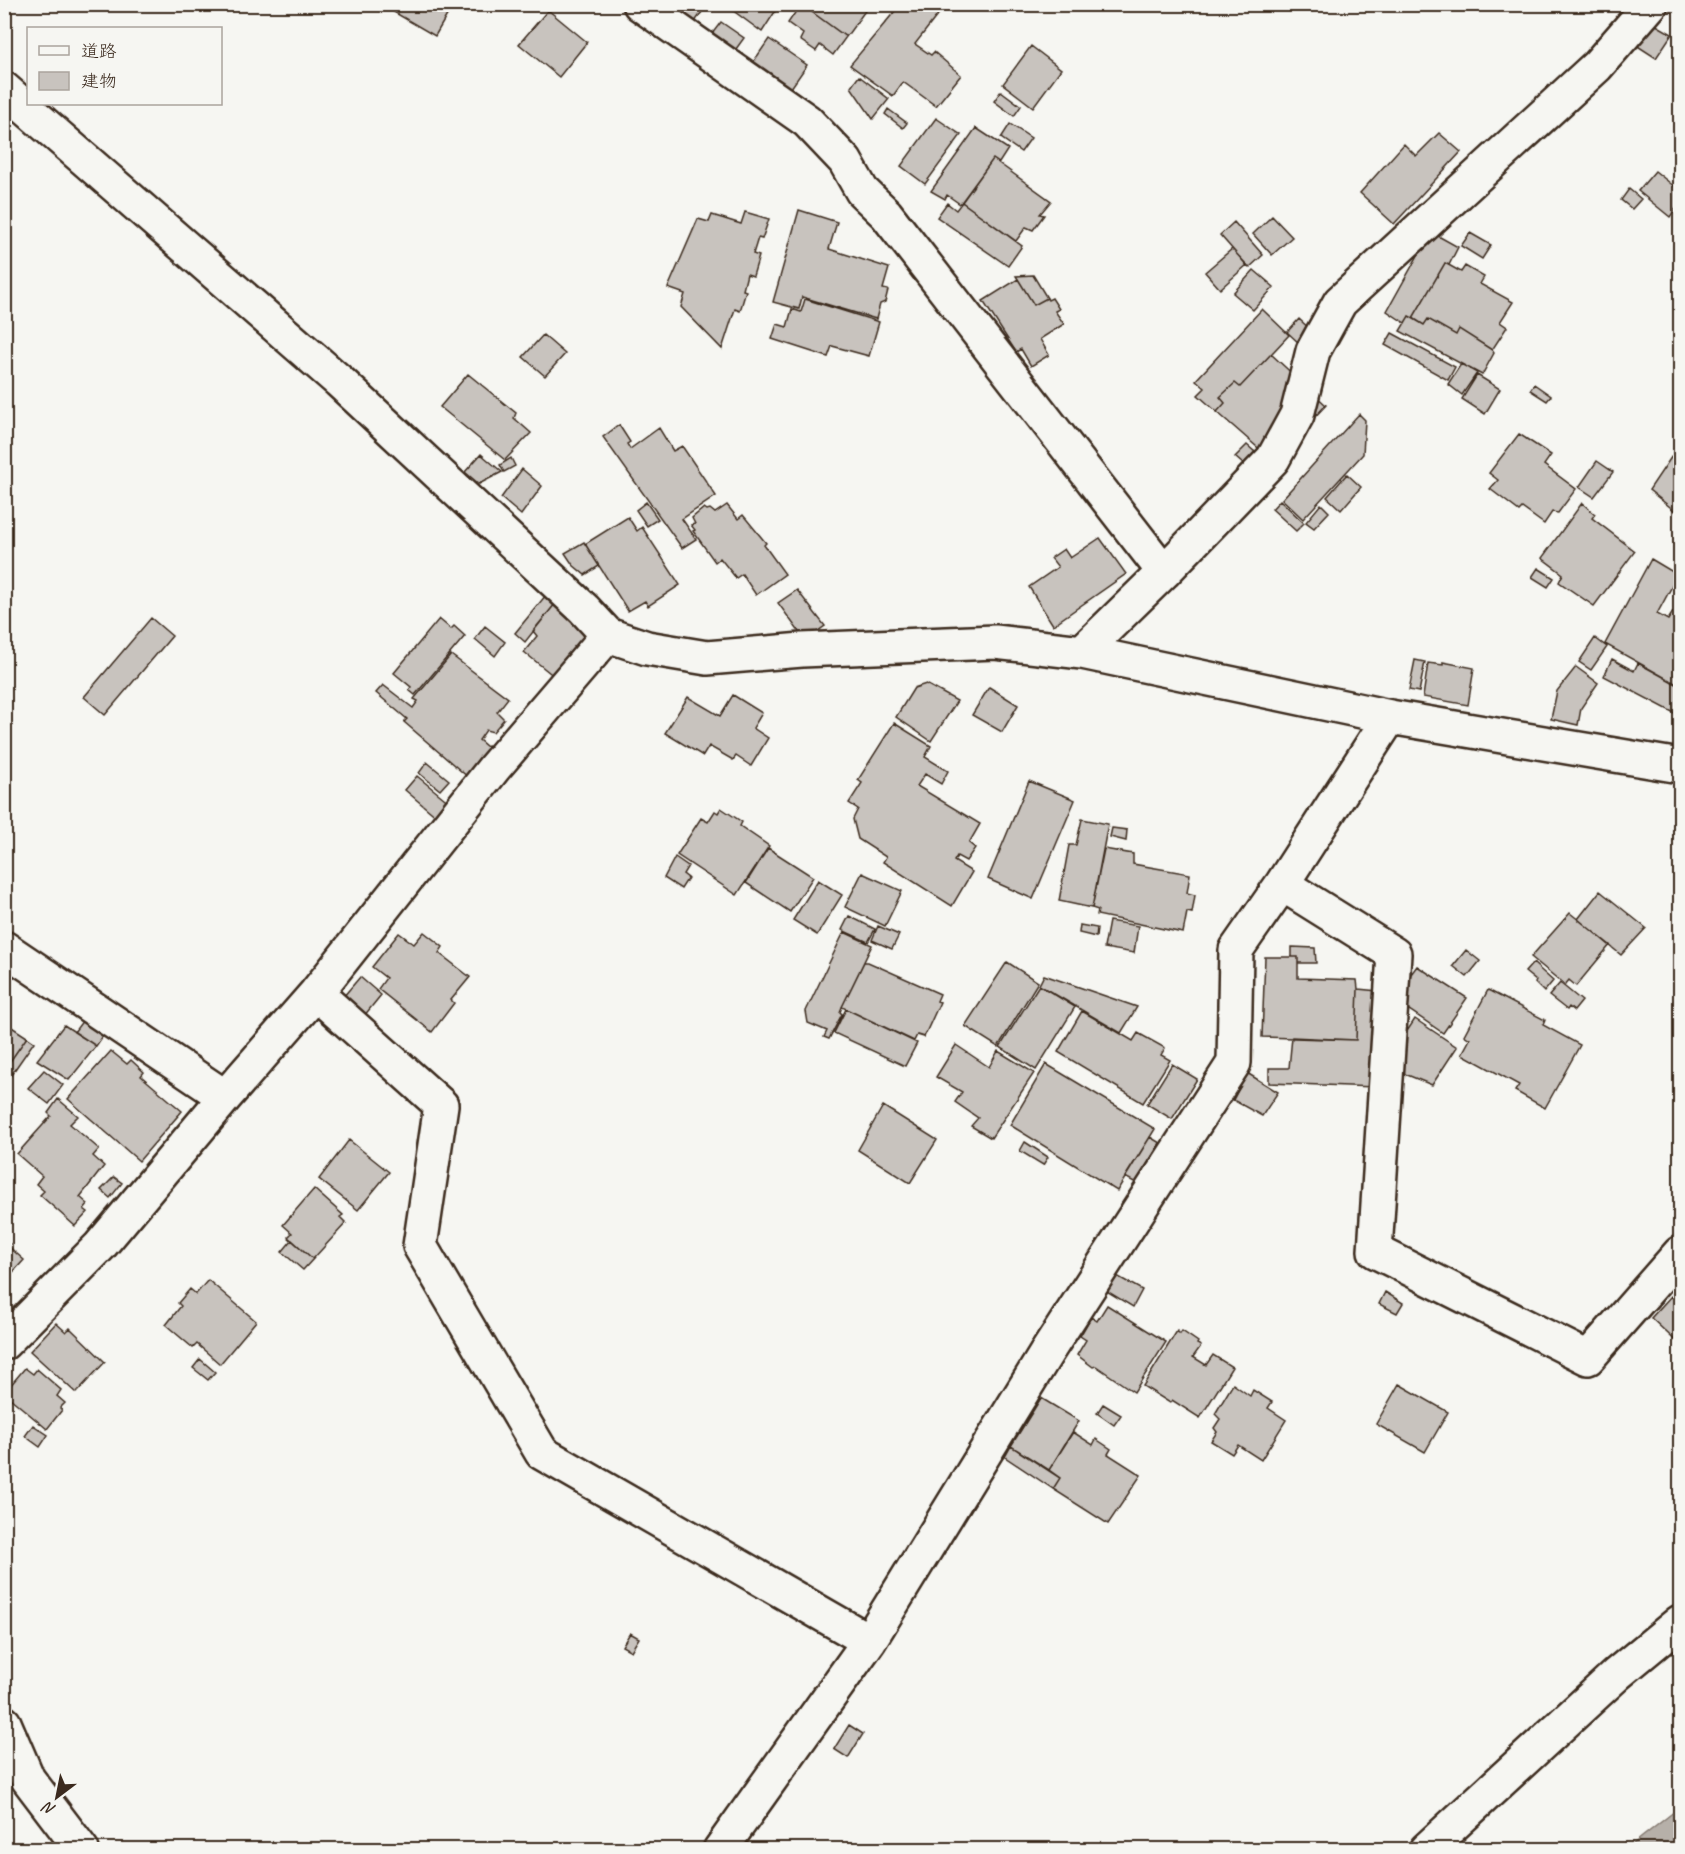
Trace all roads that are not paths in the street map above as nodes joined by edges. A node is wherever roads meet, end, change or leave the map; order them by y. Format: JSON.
{"nodes":[{"id":1,"x":640,"y":4,"type":"edge"},
{"id":2,"x":1651,"y":4,"type":"edge"},
{"id":3,"x":4,"y":89,"type":"edge"},
{"id":4,"x":1164,"y":572,"type":"junction"},
{"id":5,"x":608,"y":635,"type":"junction"},
{"id":6,"x":1082,"y":652,"type":"junction"},
{"id":7,"x":1390,"y":717,"type":"junction"},
{"id":8,"x":1680,"y":766,"type":"edge"},
{"id":9,"x":1282,"y":884,"type":"junction"},
{"id":10,"x":4,"y":948,"type":"edge"},
{"id":11,"x":316,"y":993,"type":"junction"},
{"id":12,"x":225,"y":1097,"type":"junction"},
{"id":13,"x":1680,"y":1253,"type":"edge"},
{"id":14,"x":4,"y":1343,"type":"edge"},
{"id":15,"x":1680,"y":1622,"type":"edge"},
{"id":16,"x":869,"y":1641,"type":"junction"},
{"id":17,"x":4,"y":1723,"type":"edge"},
{"id":18,"x":82,"y":1850,"type":"edge"},
{"id":19,"x":720,"y":1850,"type":"edge"},
{"id":20,"x":1426,"y":1850,"type":"edge"}],
"edges":[{"from":1,"to":4,"type":"street"},
{"from":2,"to":4,"type":"street"},
{"from":3,"to":5,"type":"street"},
{"from":4,"to":6,"type":"street"},
{"from":5,"to":6,"type":"street"},
{"from":5,"to":11,"type":"street"},
{"from":6,"to":7,"type":"street"},
{"from":7,"to":8,"type":"street"},
{"from":7,"to":9,"type":"street"},
{"from":9,"to":13,"type":"street"},
{"from":9,"to":16,"type":"street"},
{"from":10,"to":12,"type":"street"},
{"from":11,"to":12,"type":"street"},
{"from":11,"to":16,"type":"street"},
{"from":12,"to":14,"type":"street"},
{"from":15,"to":20,"type":"street"},
{"from":16,"to":19,"type":"street"},
{"from":17,"to":18,"type":"street"}]}
